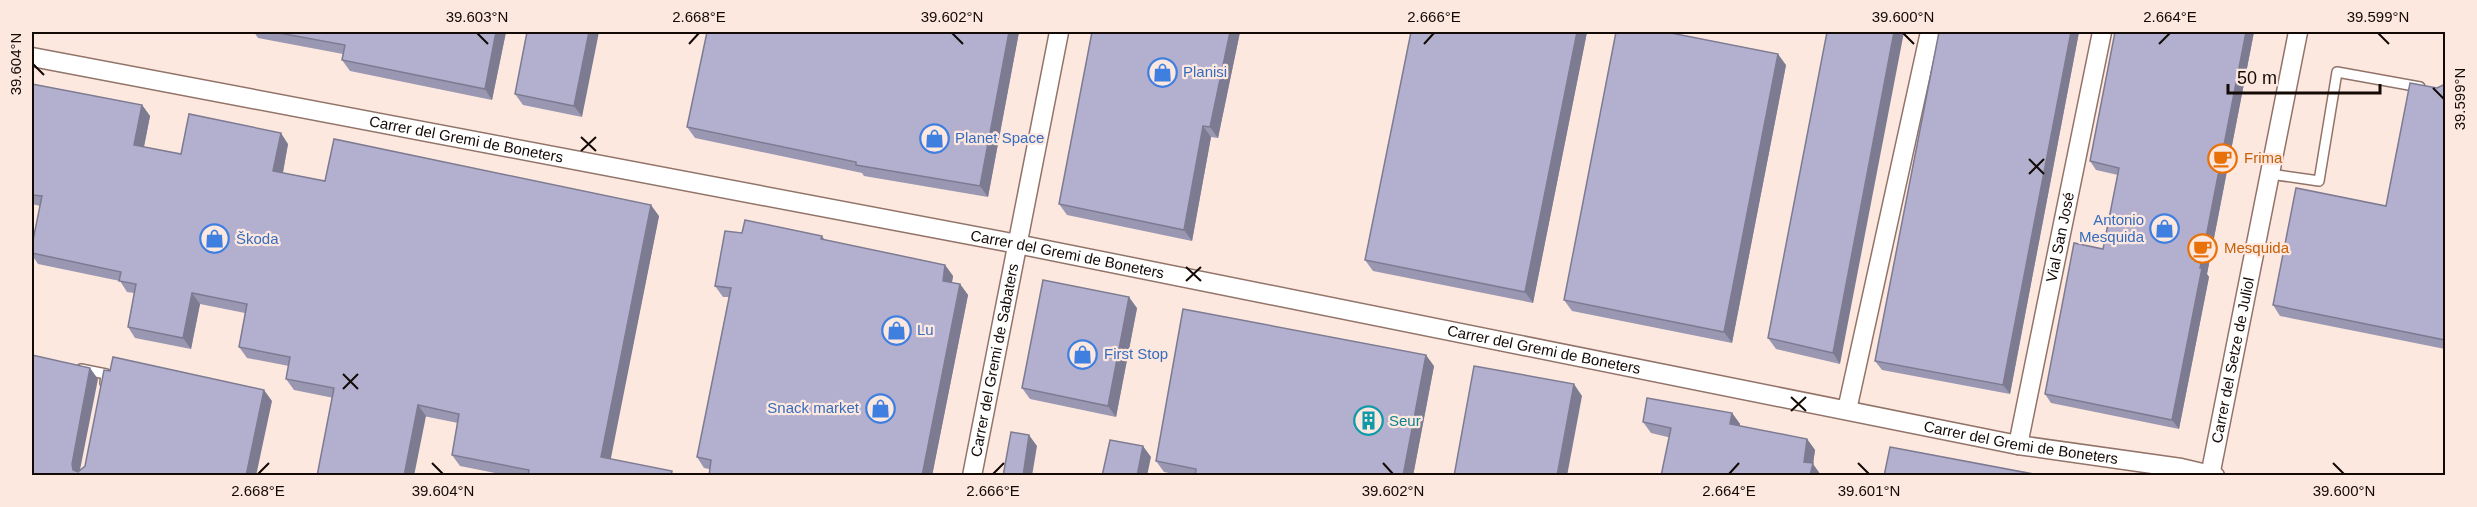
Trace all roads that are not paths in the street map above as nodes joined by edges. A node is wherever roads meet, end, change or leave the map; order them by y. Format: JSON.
{"nodes":[{"id":1,"x":1059,"y":32,"type":"edge"},
{"id":2,"x":1930,"y":32,"type":"edge"},
{"id":3,"x":2102,"y":32,"type":"edge"},
{"id":4,"x":2298,"y":32,"type":"edge"},
{"id":5,"x":32,"y":57,"type":"edge"},
{"id":6,"x":2435,"y":90,"type":"edge"},
{"id":7,"x":2270,"y":174,"type":"junction"},
{"id":8,"x":1017,"y":244,"type":"junction"},
{"id":9,"x":74,"y":368,"type":"edge"},
{"id":10,"x":102,"y":397,"type":"edge"},
{"id":11,"x":1847,"y":410,"type":"junction"},
{"id":12,"x":2018,"y":445,"type":"junction"},
{"id":13,"x":2212,"y":475,"type":"edge"},
{"id":14,"x":972,"y":476,"type":"edge"}],
"edges":[{"from":1,"to":8,"type":"street","name":"Carrer del Gremi de Sabaters"},
{"from":2,"to":11,"type":"street"},
{"from":3,"to":12,"type":"street","name":"Vial San José"},
{"from":4,"to":7,"type":"street","name":"Carrer del Setze de Juliol"},
{"from":5,"to":8,"type":"street","name":"Carrer del Gremi de Boneters"},
{"from":6,"to":7,"type":"lane"},
{"from":7,"to":13,"type":"street","name":"Carrer del Setze de Juliol"},
{"from":8,"to":11,"type":"street","name":"Carrer del Gremi de Boneters"},
{"from":8,"to":14,"type":"street","name":"Carrer del Gremi de Sabaters"},
{"from":9,"to":10,"type":"lane"},
{"from":11,"to":12,"type":"street","name":"Carrer del Gremi de Boneters"},
{"from":12,"to":13,"type":"street","name":"Carrer del Gremi de Boneters"}]}
